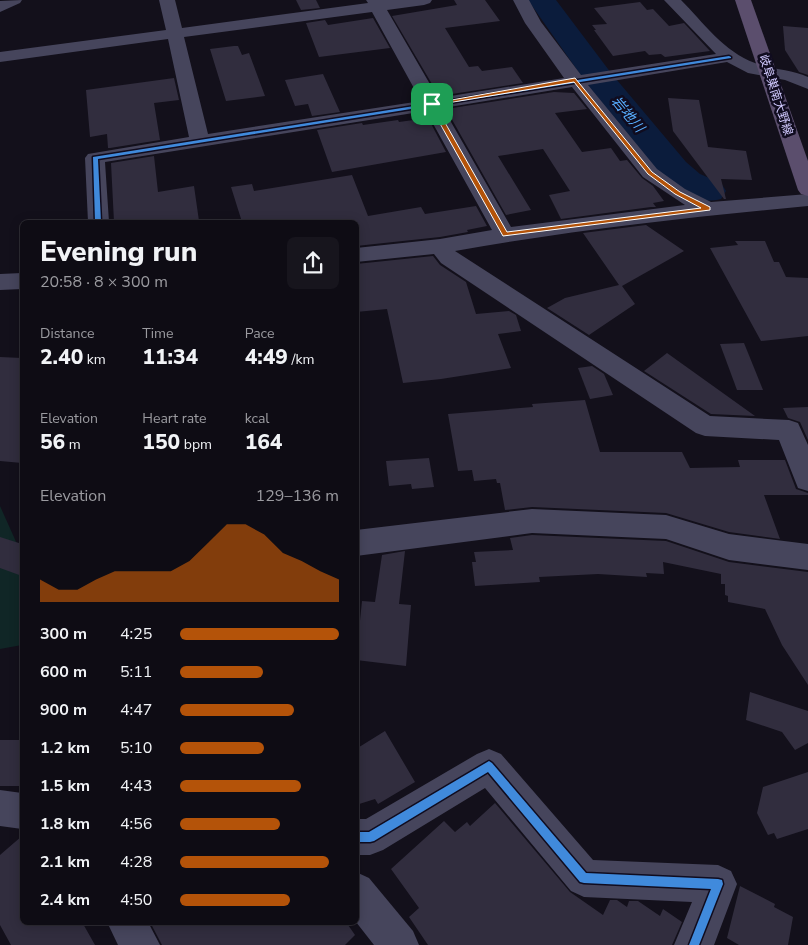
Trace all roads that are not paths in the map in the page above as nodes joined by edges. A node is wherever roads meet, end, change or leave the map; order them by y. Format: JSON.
{"nodes":[{"id":1,"x":14,"y":0,"type":"edge"},
{"id":2,"x":167,"y":0,"type":"edge"},
{"id":3,"x":424,"y":0,"type":"edge"},
{"id":4,"x":521,"y":0,"type":"edge"},
{"id":5,"x":672,"y":0,"type":"edge"},
{"id":6,"x":743,"y":0,"type":"edge"},
{"id":7,"x":376,"y":3,"type":"edge"},
{"id":8,"x":0,"y":7,"type":"edge"},
{"id":9,"x":174,"y":33,"type":"junction"},
{"id":10,"x":0,"y":57,"type":"edge"},
{"id":11,"x":729,"y":57,"type":"junction"},
{"id":12,"x":767,"y":70,"type":"junction"},
{"id":13,"x":579,"y":79,"type":"junction"},
{"id":14,"x":808,"y":84,"type":"edge"},
{"id":15,"x":432,"y":104,"type":"junction"},
{"id":16,"x":200,"y":141,"type":"junction"},
{"id":17,"x":808,"y":190,"type":"edge"},
{"id":18,"x":808,"y":200,"type":"edge"},
{"id":19,"x":708,"y":209,"type":"junction"},
{"id":20,"x":98,"y":220,"type":"edge"},
{"id":21,"x":505,"y":235,"type":"junction"},
{"id":22,"x":440,"y":246,"type":"junction"},
{"id":23,"x":359,"y":255,"type":"edge"},
{"id":24,"x":20,"y":281,"type":"edge"},
{"id":25,"x":0,"y":282,"type":"edge"},
{"id":26,"x":808,"y":480,"type":"edge"},
{"id":27,"x":359,"y":543,"type":"edge"},
{"id":28,"x":808,"y":557,"type":"edge"},
{"id":29,"x":0,"y":808,"type":"edge"},
{"id":30,"x":20,"y":810,"type":"edge"},
{"id":31,"x":359,"y":837,"type":"edge"},
{"id":32,"x":359,"y":895,"type":"edge"},
{"id":33,"x":128,"y":925,"type":"edge"},
{"id":34,"x":140,"y":945,"type":"edge"},
{"id":35,"x":399,"y":945,"type":"edge"},
{"id":36,"x":694,"y":945,"type":"edge"}],
"edges":[{"from":1,"to":8,"type":"street"},
{"from":2,"to":9,"type":"street"},
{"from":3,"to":7,"type":"street"},
{"from":4,"to":13,"type":"street"},
{"from":5,"to":11,"type":"street"},
{"from":6,"to":12,"type":"main road","name":"岐阜巣南大野線"},
{"from":7,"to":9,"type":"street"},
{"from":7,"to":15,"type":"street"},
{"from":9,"to":10,"type":"street"},
{"from":9,"to":16,"type":"street"},
{"from":11,"to":12,"type":"street"},
{"from":11,"to":13,"type":"street"},
{"from":12,"to":14,"type":"street"},
{"from":12,"to":17,"type":"main road","name":"岐阜巣南大野線"},
{"from":13,"to":15,"type":"street"},
{"from":13,"to":19,"type":"street"},
{"from":15,"to":16,"type":"street"},
{"from":15,"to":21,"type":"street"},
{"from":16,"to":20,"type":"street"},
{"from":18,"to":19,"type":"street"},
{"from":19,"to":21,"type":"street"},
{"from":21,"to":22,"type":"street"},
{"from":22,"to":23,"type":"street"},
{"from":22,"to":26,"type":"street"},
{"from":24,"to":25,"type":"street"},
{"from":27,"to":28,"type":"street"},
{"from":29,"to":30,"type":"street"},
{"from":31,"to":36,"type":"street"},
{"from":32,"to":35,"type":"street"},
{"from":33,"to":34,"type":"street"}]}
